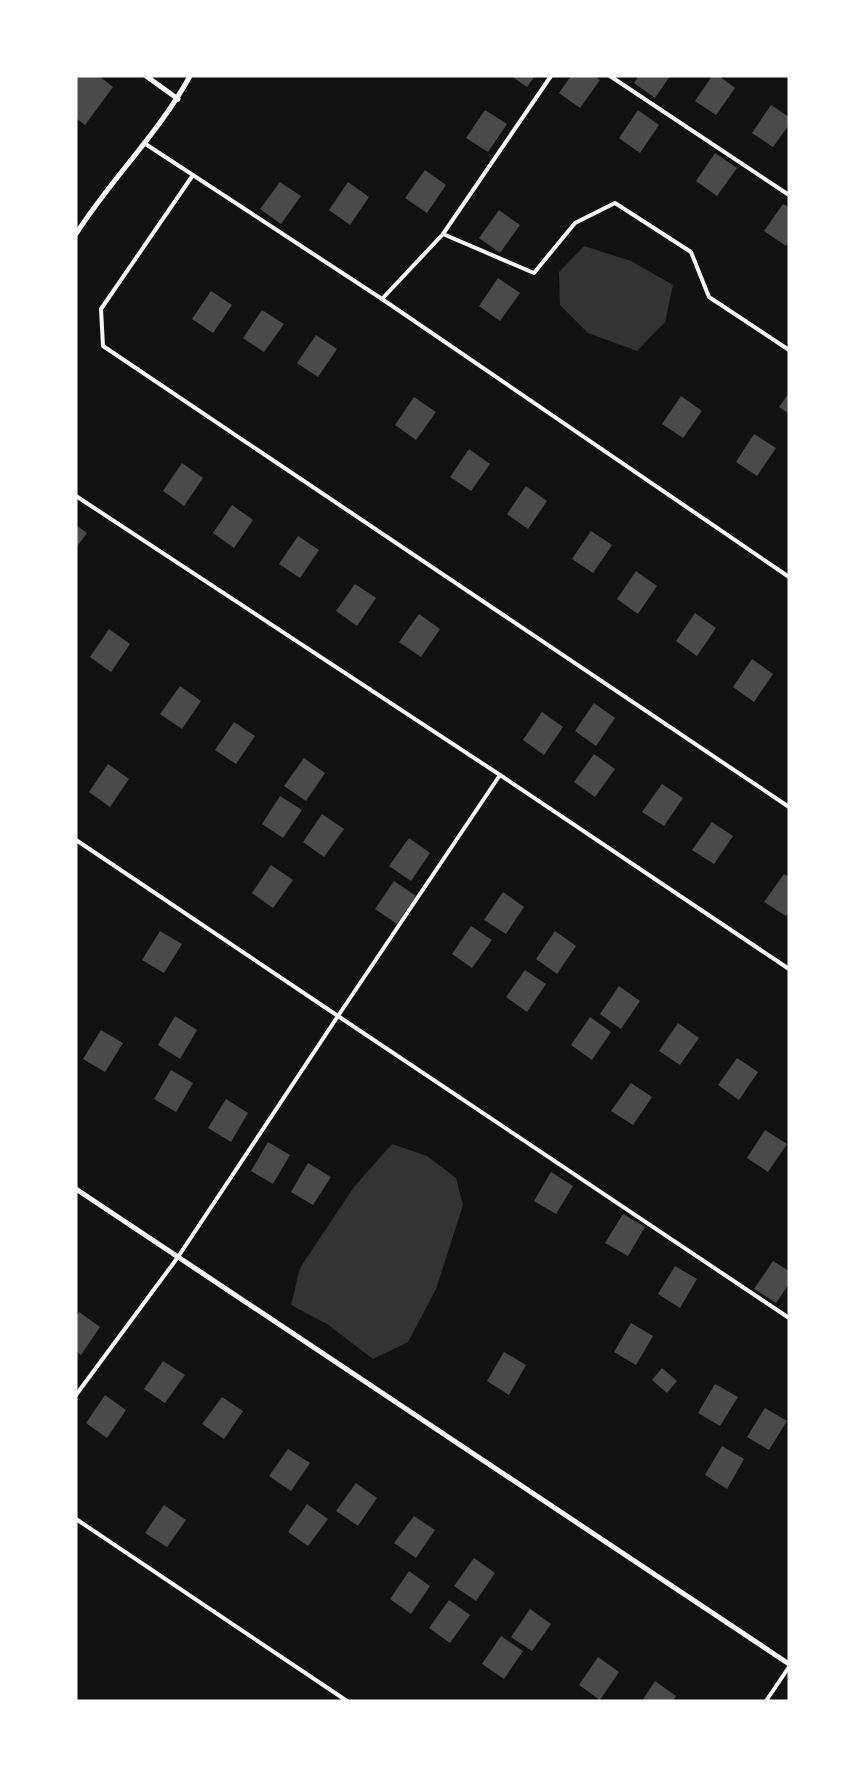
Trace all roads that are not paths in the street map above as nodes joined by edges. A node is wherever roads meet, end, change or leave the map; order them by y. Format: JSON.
{"nodes":[{"id":1,"x":146,"y":76,"type":"edge"},
{"id":2,"x":190,"y":76,"type":"edge"},
{"id":3,"x":551,"y":76,"type":"edge"},
{"id":4,"x":610,"y":76,"type":"edge"},
{"id":5,"x":178,"y":98,"type":"junction"},
{"id":6,"x":144,"y":143,"type":"junction"},
{"id":7,"x":193,"y":175,"type":"junction"},
{"id":8,"x":789,"y":195,"type":"edge"},
{"id":9,"x":76,"y":234,"type":"edge"},
{"id":10,"x":443,"y":234,"type":"junction"},
{"id":11,"x":382,"y":299,"type":"junction"},
{"id":12,"x":789,"y":350,"type":"edge"},
{"id":13,"x":76,"y":496,"type":"edge"},
{"id":14,"x":789,"y":576,"type":"edge"},
{"id":15,"x":500,"y":775,"type":"junction"},
{"id":16,"x":789,"y":807,"type":"edge"},
{"id":17,"x":76,"y":840,"type":"edge"},
{"id":18,"x":789,"y":969,"type":"edge"},
{"id":19,"x":338,"y":1016,"type":"junction"},
{"id":20,"x":76,"y":1189,"type":"edge"},
{"id":21,"x":178,"y":1256,"type":"junction"},
{"id":22,"x":789,"y":1318,"type":"edge"},
{"id":23,"x":76,"y":1394,"type":"edge"},
{"id":24,"x":76,"y":1519,"type":"edge"},
{"id":25,"x":789,"y":1666,"type":"edge"},
{"id":26,"x":348,"y":1701,"type":"edge"},
{"id":27,"x":766,"y":1701,"type":"edge"}],
"edges":[{"from":1,"to":5,"type":"street"},
{"from":2,"to":5,"type":"street"},
{"from":3,"to":10,"type":"lane"},
{"from":4,"to":8,"type":"lane"},
{"from":5,"to":6,"type":"street"},
{"from":6,"to":7,"type":"lane"},
{"from":6,"to":9,"type":"street"},
{"from":7,"to":11,"type":"lane"},
{"from":7,"to":16,"type":"lane"},
{"from":10,"to":11,"type":"lane"},
{"from":10,"to":12,"type":"lane"},
{"from":11,"to":14,"type":"lane"},
{"from":13,"to":15,"type":"lane"},
{"from":15,"to":18,"type":"lane"},
{"from":15,"to":19,"type":"lane"},
{"from":17,"to":19,"type":"lane"},
{"from":19,"to":21,"type":"lane"},
{"from":19,"to":22,"type":"lane"},
{"from":20,"to":21,"type":"street"},
{"from":21,"to":23,"type":"lane"},
{"from":21,"to":25,"type":"street"},
{"from":24,"to":26,"type":"lane"},
{"from":25,"to":27,"type":"lane"}]}
